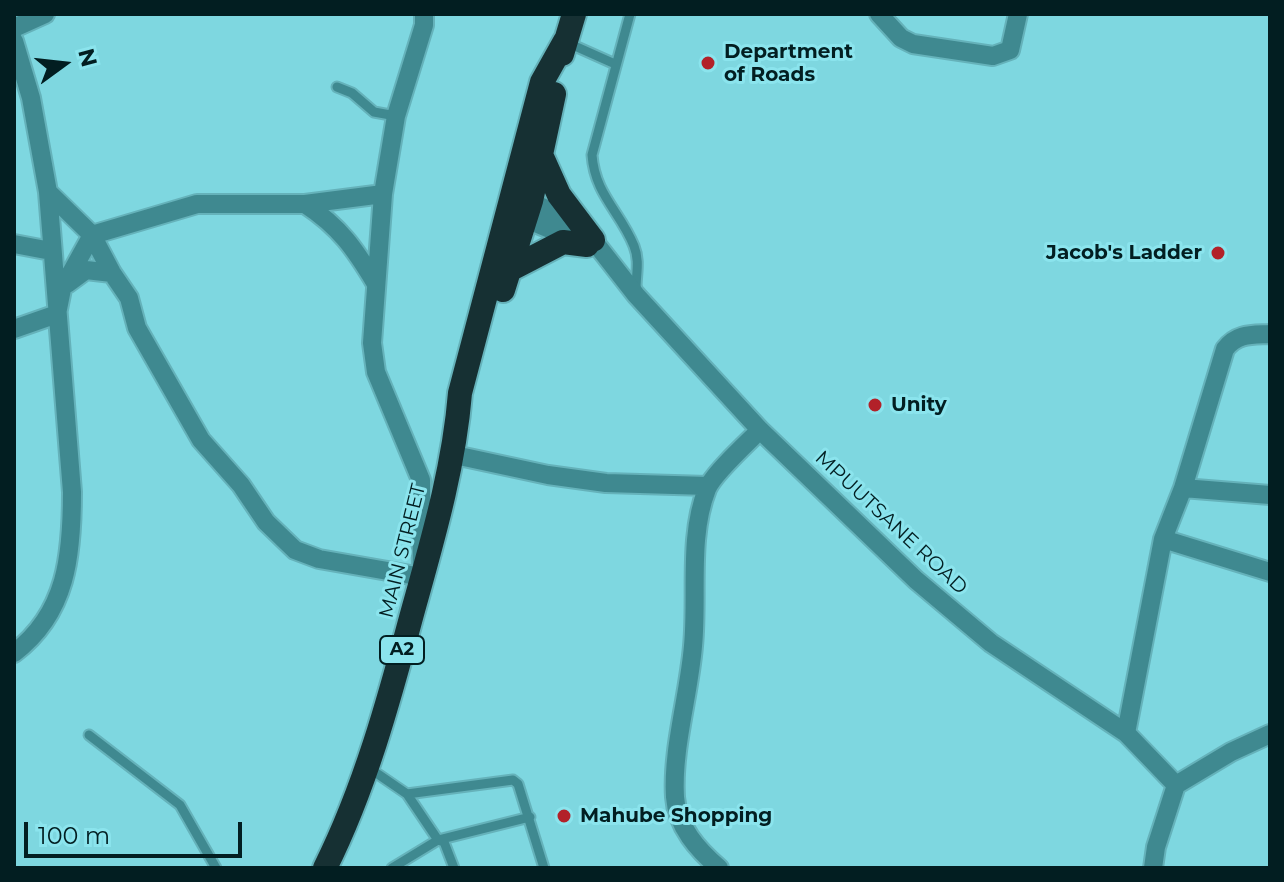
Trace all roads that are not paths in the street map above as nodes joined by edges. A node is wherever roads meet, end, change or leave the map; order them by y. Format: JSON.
{"nodes":[{"id":1,"x":45,"y":14,"type":"edge"},
{"id":2,"x":424,"y":14,"type":"edge"},
{"id":3,"x":574,"y":14,"type":"edge"},
{"id":4,"x":630,"y":14,"type":"edge"},
{"id":5,"x":879,"y":14,"type":"edge"},
{"id":6,"x":1018,"y":14,"type":"edge"},
{"id":7,"x":14,"y":28,"type":"edge"},
{"id":8,"x":14,"y":41,"type":"edge"},
{"id":9,"x":565,"y":41,"type":"junction"},
{"id":10,"x":615,"y":64,"type":"junction"},
{"id":11,"x":337,"y":87,"type":"dead end"},
{"id":12,"x":396,"y":116,"type":"junction"},
{"id":13,"x":542,"y":157,"type":"junction"},
{"id":14,"x":48,"y":192,"type":"junction"},
{"id":15,"x":383,"y":194,"type":"junction"},
{"id":16,"x":305,"y":204,"type":"junction"},
{"id":17,"x":519,"y":207,"type":"junction"},
{"id":18,"x":92,"y":235,"type":"junction"},
{"id":19,"x":14,"y":244,"type":"edge"},
{"id":20,"x":596,"y":247,"type":"junction"},
{"id":21,"x":51,"y":251,"type":"junction"},
{"id":22,"x":509,"y":270,"type":"junction"},
{"id":23,"x":112,"y":273,"type":"junction"},
{"id":24,"x":376,"y":284,"type":"junction"},
{"id":25,"x":62,"y":289,"type":"junction"},
{"id":26,"x":636,"y":295,"type":"junction"},
{"id":27,"x":57,"y":314,"type":"junction"},
{"id":28,"x":14,"y":329,"type":"edge"},
{"id":29,"x":1270,"y":334,"type":"edge"},
{"id":30,"x":457,"y":425,"type":"junction"},
{"id":31,"x":760,"y":430,"type":"junction"},
{"id":32,"x":450,"y":454,"type":"junction"},
{"id":33,"x":708,"y":486,"type":"junction"},
{"id":34,"x":1183,"y":488,"type":"junction"},
{"id":35,"x":1270,"y":495,"type":"edge"},
{"id":36,"x":1163,"y":539,"type":"junction"},
{"id":37,"x":1270,"y":572,"type":"edge"},
{"id":38,"x":422,"y":577,"type":"junction"},
{"id":39,"x":14,"y":653,"type":"edge"},
{"id":40,"x":1126,"y":733,"type":"junction"},
{"id":41,"x":1270,"y":734,"type":"edge"},
{"id":42,"x":89,"y":735,"type":"dead end"},
{"id":43,"x":366,"y":766,"type":"junction"},
{"id":44,"x":1176,"y":785,"type":"junction"},
{"id":45,"x":407,"y":794,"type":"junction"},
{"id":46,"x":530,"y":817,"type":"junction"},
{"id":47,"x":438,"y":840,"type":"junction"},
{"id":48,"x":216,"y":868,"type":"edge"},
{"id":49,"x":325,"y":868,"type":"edge"},
{"id":50,"x":392,"y":868,"type":"edge"},
{"id":51,"x":454,"y":868,"type":"edge"},
{"id":52,"x":544,"y":868,"type":"edge"},
{"id":53,"x":719,"y":868,"type":"edge"},
{"id":54,"x":1153,"y":868,"type":"edge"}],
"edges":[{"from":1,"to":7,"type":"street"},
{"from":2,"to":12,"type":"street"},
{"from":3,"to":9,"type":"highway","number":"A2"},
{"from":4,"to":10,"type":"lane"},
{"from":5,"to":6,"type":"street"},
{"from":8,"to":14,"type":"street"},
{"from":9,"to":10,"type":"lane"},
{"from":9,"to":13,"type":"highway","number":"A2"},
{"from":9,"to":17,"type":"highway","number":"A2"},
{"from":10,"to":26,"type":"lane"},
{"from":11,"to":12,"type":"lane"},
{"from":12,"to":15,"type":"street"},
{"from":13,"to":17,"type":"highway","number":"A2"},
{"from":13,"to":20,"type":"highway"},
{"from":14,"to":18,"type":"street"},
{"from":14,"to":21,"type":"street"},
{"from":15,"to":16,"type":"street"},
{"from":15,"to":24,"type":"street"},
{"from":16,"to":18,"type":"street"},
{"from":16,"to":24,"type":"street"},
{"from":17,"to":20,"type":"street","name":"MPUUTSANE ROAD"},
{"from":17,"to":22,"type":"highway","name":"MAIN STREET","number":"A2"},
{"from":17,"to":30,"type":"highway","name":"MAIN STREET","number":"A2"},
{"from":18,"to":23,"type":"street"},
{"from":18,"to":25,"type":"street"},
{"from":19,"to":21,"type":"street"},
{"from":20,"to":22,"type":"highway"},
{"from":20,"to":26,"type":"street","name":"MPUUTSANE ROAD"},
{"from":21,"to":27,"type":"street"},
{"from":22,"to":30,"type":"highway","name":"MAIN STREET","number":"A2"},
{"from":23,"to":25,"type":"street"},
{"from":23,"to":38,"type":"street"},
{"from":24,"to":38,"type":"street"},
{"from":25,"to":27,"type":"street"},
{"from":26,"to":31,"type":"street","name":"MPUUTSANE ROAD"},
{"from":27,"to":28,"type":"street"},
{"from":27,"to":39,"type":"street"},
{"from":29,"to":34,"type":"street"},
{"from":30,"to":32,"type":"highway","name":"MAIN STREET","number":"A2"},
{"from":31,"to":33,"type":"street"},
{"from":31,"to":40,"type":"street","name":"MPUUTSANE ROAD"},
{"from":32,"to":33,"type":"street"},
{"from":32,"to":38,"type":"highway","name":"MAIN STREET","number":"A2"},
{"from":33,"to":53,"type":"street"},
{"from":34,"to":35,"type":"street"},
{"from":34,"to":36,"type":"street"},
{"from":36,"to":37,"type":"street"},
{"from":36,"to":40,"type":"street"},
{"from":38,"to":43,"type":"highway","name":"MAIN STREET","number":"A2"},
{"from":40,"to":44,"type":"street","name":"MPUUTSANE ROAD"},
{"from":41,"to":44,"type":"street"},
{"from":42,"to":48,"type":"lane"},
{"from":43,"to":45,"type":"lane"},
{"from":43,"to":49,"type":"highway","name":"MAIN STREET","number":"A2"},
{"from":44,"to":54,"type":"street"},
{"from":45,"to":46,"type":"lane"},
{"from":45,"to":47,"type":"lane"},
{"from":46,"to":47,"type":"lane"},
{"from":46,"to":52,"type":"lane"},
{"from":47,"to":50,"type":"lane"},
{"from":47,"to":51,"type":"lane"}]}
